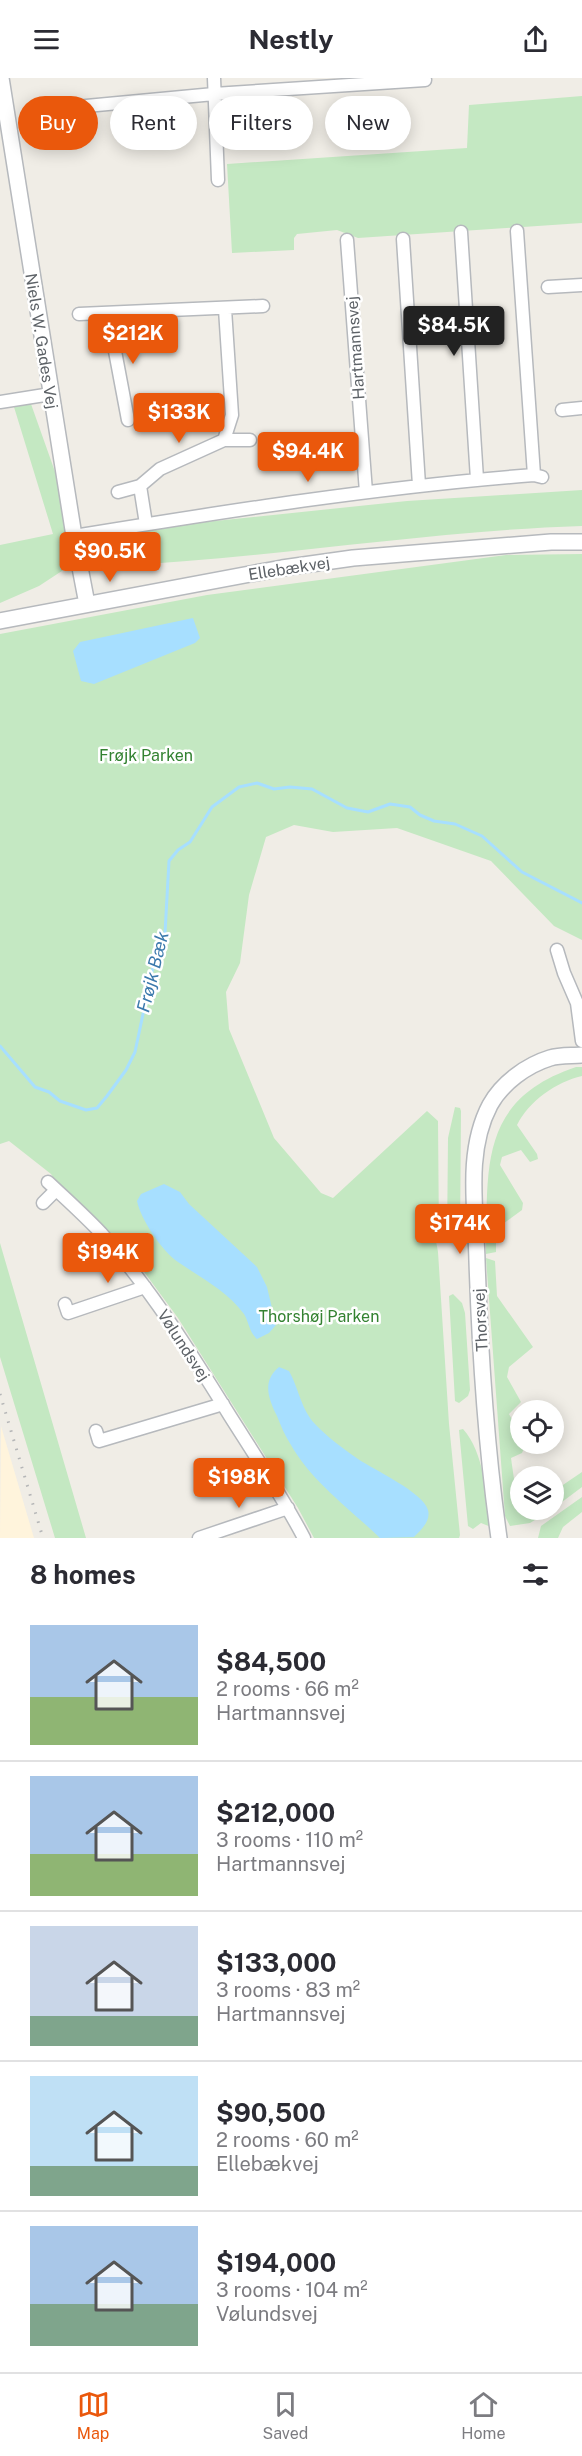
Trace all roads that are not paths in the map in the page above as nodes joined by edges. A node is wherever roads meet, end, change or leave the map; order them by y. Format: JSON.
{"nodes":[{"id":1,"x":1,"y":78,"type":"edge"},
{"id":2,"x":214,"y":78,"type":"edge"},
{"id":3,"x":425,"y":80,"type":"dead end"},
{"id":4,"x":214,"y":94,"type":"junction"},
{"id":5,"x":98,"y":105,"type":"edge"},
{"id":6,"x":218,"y":180,"type":"dead end"},
{"id":7,"x":517,"y":231,"type":"dead end"},
{"id":8,"x":461,"y":232,"type":"dead end"},
{"id":9,"x":403,"y":239,"type":"dead end"},
{"id":10,"x":347,"y":240,"type":"dead end"},
{"id":11,"x":582,"y":285,"type":"edge"},
{"id":12,"x":548,"y":287,"type":"dead end"},
{"id":13,"x":263,"y":306,"type":"dead end"},
{"id":14,"x":225,"y":309,"type":"junction"},
{"id":15,"x":80,"y":314,"type":"dead end"},
{"id":16,"x":108,"y":314,"type":"junction"},
{"id":17,"x":51,"y":394,"type":"junction"},
{"id":18,"x":0,"y":402,"type":"edge"},
{"id":19,"x":582,"y":408,"type":"edge"},
{"id":20,"x":562,"y":410,"type":"dead end"},
{"id":21,"x":128,"y":420,"type":"dead end"},
{"id":22,"x":224,"y":440,"type":"junction"},
{"id":23,"x":250,"y":440,"type":"dead end"},
{"id":24,"x":477,"y":479,"type":"junction"},
{"id":25,"x":419,"y":485,"type":"junction"},
{"id":26,"x":140,"y":486,"type":"junction"},
{"id":27,"x":118,"y":492,"type":"dead end"},
{"id":28,"x":366,"y":492,"type":"junction"},
{"id":29,"x":146,"y":524,"type":"junction"},
{"id":30,"x":74,"y":536,"type":"junction"},
{"id":31,"x":582,"y":542,"type":"edge"},
{"id":32,"x":87,"y":604,"type":"junction"},
{"id":33,"x":0,"y":621,"type":"edge"},
{"id":34,"x":557,"y":950,"type":"dead end"},
{"id":35,"x":582,"y":1041,"type":"edge"},
{"id":36,"x":582,"y":1055,"type":"edge"},
{"id":37,"x":43,"y":1203,"type":"dead end"},
{"id":38,"x":145,"y":1287,"type":"junction"},
{"id":39,"x":65,"y":1304,"type":"dead end"},
{"id":40,"x":223,"y":1404,"type":"junction"},
{"id":41,"x":96,"y":1431,"type":"dead end"},
{"id":42,"x":288,"y":1508,"type":"junction"},
{"id":43,"x":199,"y":1538,"type":"edge"},
{"id":44,"x":304,"y":1538,"type":"edge"},
{"id":45,"x":499,"y":1538,"type":"edge"}],
"edges":[{"from":1,"to":17,"type":"street","name":"Niels W. Gades Vej"},
{"from":2,"to":4,"type":"street"},
{"from":3,"to":4,"type":"street"},
{"from":4,"to":5,"type":"street"},
{"from":4,"to":6,"type":"street"},
{"from":7,"to":24,"type":"street"},
{"from":8,"to":24,"type":"street"},
{"from":9,"to":25,"type":"street"},
{"from":10,"to":28,"type":"street","name":"Hartmannsvej"},
{"from":11,"to":12,"type":"street"},
{"from":13,"to":14,"type":"street"},
{"from":14,"to":16,"type":"street"},
{"from":14,"to":22,"type":"street"},
{"from":15,"to":16,"type":"street"},
{"from":16,"to":21,"type":"street"},
{"from":17,"to":18,"type":"street"},
{"from":17,"to":30,"type":"street","name":"Niels W. Gades Vej"},
{"from":19,"to":20,"type":"street"},
{"from":22,"to":23,"type":"street"},
{"from":22,"to":26,"type":"street"},
{"from":24,"to":25,"type":"street"},
{"from":25,"to":28,"type":"street"},
{"from":26,"to":27,"type":"street"},
{"from":26,"to":29,"type":"street"},
{"from":28,"to":29,"type":"street"},
{"from":29,"to":30,"type":"street"},
{"from":30,"to":32,"type":"street","name":"Niels W. Gades Vej"},
{"from":31,"to":32,"type":"street","name":"Ellebækvej"},
{"from":32,"to":33,"type":"street","name":"Ellebækvej"},
{"from":34,"to":35,"type":"street"},
{"from":36,"to":45,"type":"street","name":"Thorsvej"},
{"from":37,"to":38,"type":"street","name":"Vølundsvej"},
{"from":38,"to":39,"type":"street"},
{"from":38,"to":40,"type":"street","name":"Vølundsvej"},
{"from":40,"to":41,"type":"street"},
{"from":40,"to":42,"type":"street","name":"Vølundsvej"},
{"from":42,"to":43,"type":"street"},
{"from":42,"to":44,"type":"street","name":"Vølundsvej"}]}
